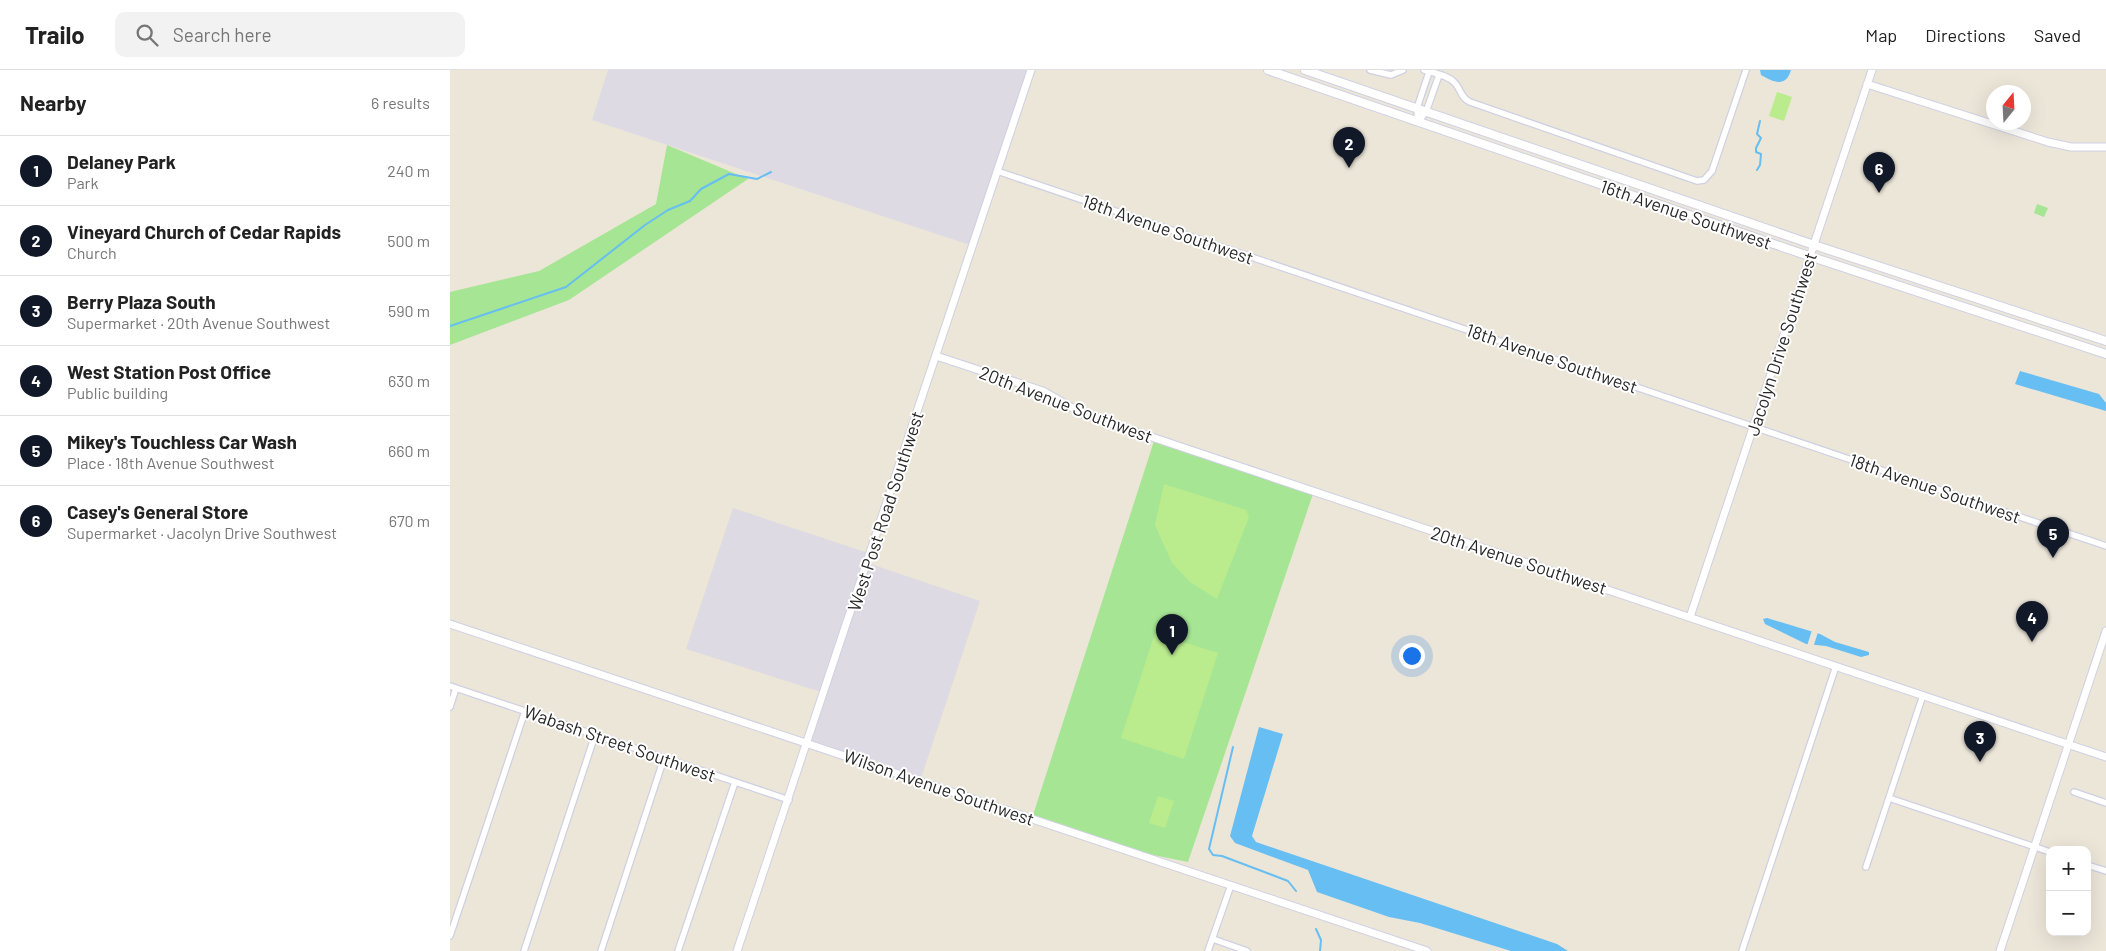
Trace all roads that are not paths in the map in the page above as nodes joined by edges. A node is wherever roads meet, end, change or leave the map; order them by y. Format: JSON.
{"nodes":[{"id":1,"x":1031,"y":70,"type":"edge"},
{"id":2,"x":1268,"y":70,"type":"edge"},
{"id":3,"x":1304,"y":70,"type":"edge"},
{"id":4,"x":1370,"y":70,"type":"edge"},
{"id":5,"x":1403,"y":70,"type":"edge"},
{"id":6,"x":1746,"y":70,"type":"edge"},
{"id":7,"x":1872,"y":70,"type":"edge"},
{"id":8,"x":1427,"y":71,"type":"edge"},
{"id":9,"x":1439,"y":75,"type":"junction"},
{"id":10,"x":1867,"y":84,"type":"junction"},
{"id":11,"x":1417,"y":108,"type":"junction"},
{"id":12,"x":1426,"y":112,"type":"junction"},
{"id":13,"x":1418,"y":122,"type":"junction"},
{"id":14,"x":2106,"y":147,"type":"edge"},
{"id":15,"x":998,"y":171,"type":"junction"},
{"id":16,"x":1814,"y":245,"type":"junction"},
{"id":17,"x":1810,"y":256,"type":"junction"},
{"id":18,"x":1928,"y":294,"type":"junction"},
{"id":19,"x":1981,"y":300,"type":"junction"},
{"id":20,"x":2106,"y":341,"type":"edge"},
{"id":21,"x":2106,"y":354,"type":"edge"},
{"id":22,"x":936,"y":356,"type":"junction"},
{"id":23,"x":1754,"y":427,"type":"junction"},
{"id":24,"x":2106,"y":546,"type":"edge"},
{"id":25,"x":1690,"y":617,"type":"junction"},
{"id":26,"x":450,"y":624,"type":"edge"},
{"id":27,"x":2106,"y":631,"type":"edge"},
{"id":28,"x":1836,"y":666,"type":"junction"},
{"id":29,"x":453,"y":687,"type":"edge"},
{"id":30,"x":1923,"y":695,"type":"junction"},
{"id":31,"x":450,"y":707,"type":"edge"},
{"id":32,"x":525,"y":711,"type":"junction"},
{"id":33,"x":594,"y":735,"type":"junction"},
{"id":34,"x":808,"y":743,"type":"junction"},
{"id":35,"x":2069,"y":744,"type":"junction"},
{"id":36,"x":2106,"y":757,"type":"edge"},
{"id":37,"x":664,"y":758,"type":"junction"},
{"id":38,"x":735,"y":782,"type":"junction"},
{"id":39,"x":2074,"y":792,"type":"dead end"},
{"id":40,"x":1889,"y":798,"type":"junction"},
{"id":41,"x":789,"y":800,"type":"junction"},
{"id":42,"x":2106,"y":803,"type":"edge"},
{"id":43,"x":2035,"y":847,"type":"junction"},
{"id":44,"x":2046,"y":851,"type":"edge"},
{"id":45,"x":2091,"y":866,"type":"edge"},
{"id":46,"x":1866,"y":867,"type":"dead end"},
{"id":47,"x":2106,"y":871,"type":"edge"},
{"id":48,"x":1231,"y":885,"type":"junction"},
{"id":49,"x":450,"y":936,"type":"edge"},
{"id":50,"x":1212,"y":939,"type":"junction"},
{"id":51,"x":524,"y":951,"type":"edge"},
{"id":52,"x":601,"y":951,"type":"edge"},
{"id":53,"x":678,"y":951,"type":"edge"},
{"id":54,"x":737,"y":951,"type":"edge"},
{"id":55,"x":1208,"y":951,"type":"edge"},
{"id":56,"x":1247,"y":951,"type":"edge"},
{"id":57,"x":1427,"y":951,"type":"edge"},
{"id":58,"x":1742,"y":951,"type":"edge"},
{"id":59,"x":2000,"y":951,"type":"edge"}],
"edges":[{"from":1,"to":15,"type":"street","name":"West Post Road Southwest"},
{"from":2,"to":13,"type":"main road","name":"16th Avenue Southwest"},
{"from":3,"to":11,"type":"main road","name":"16th Avenue Southwest"},
{"from":4,"to":5,"type":"street"},
{"from":6,"to":9,"type":"street"},
{"from":7,"to":10,"type":"street","name":"Jacolyn Drive Southwest"},
{"from":8,"to":9,"type":"street"},
{"from":8,"to":11,"type":"street"},
{"from":9,"to":12,"type":"street"},
{"from":10,"to":14,"type":"street"},
{"from":10,"to":16,"type":"street","name":"Jacolyn Drive Southwest"},
{"from":11,"to":12,"type":"main road","name":"16th Avenue Southwest"},
{"from":11,"to":13,"type":"street"},
{"from":12,"to":13,"type":"street"},
{"from":12,"to":16,"type":"main road","name":"16th Avenue Southwest"},
{"from":13,"to":17,"type":"main road","name":"16th Avenue Southwest"},
{"from":15,"to":22,"type":"street","name":"West Post Road Southwest"},
{"from":15,"to":23,"type":"street","name":"18th Avenue Southwest"},
{"from":16,"to":17,"type":"street","name":"Jacolyn Drive Southwest"},
{"from":16,"to":19,"type":"main road","name":"16th Avenue Southwest"},
{"from":17,"to":18,"type":"main road","name":"16th Avenue Southwest"},
{"from":17,"to":23,"type":"street","name":"Jacolyn Drive Southwest"},
{"from":18,"to":19,"type":"main road"},
{"from":18,"to":21,"type":"main road","name":"16th Avenue Southwest"},
{"from":19,"to":20,"type":"main road","name":"16th Avenue Southwest"},
{"from":22,"to":25,"type":"street","name":"20th Avenue Southwest"},
{"from":22,"to":34,"type":"street","name":"West Post Road Southwest"},
{"from":23,"to":24,"type":"street","name":"18th Avenue Southwest"},
{"from":23,"to":25,"type":"street","name":"Jacolyn Drive Southwest"},
{"from":25,"to":28,"type":"street","name":"20th Avenue Southwest"},
{"from":26,"to":34,"type":"street","name":"Wilson Avenue Southwest"},
{"from":27,"to":35,"type":"street"},
{"from":28,"to":30,"type":"street","name":"20th Avenue Southwest"},
{"from":28,"to":58,"type":"street"},
{"from":29,"to":31,"type":"street"},
{"from":29,"to":32,"type":"street","name":"Wabash Street Southwest"},
{"from":30,"to":35,"type":"street","name":"20th Avenue Southwest"},
{"from":30,"to":40,"type":"street"},
{"from":32,"to":33,"type":"street","name":"Wabash Street Southwest"},
{"from":32,"to":49,"type":"street"},
{"from":33,"to":37,"type":"street","name":"Wabash Street Southwest"},
{"from":33,"to":51,"type":"street"},
{"from":34,"to":41,"type":"street","name":"West Post Road Southwest"},
{"from":34,"to":48,"type":"street","name":"Wilson Avenue Southwest"},
{"from":35,"to":36,"type":"street","name":"20th Avenue Southwest"},
{"from":35,"to":43,"type":"street"},
{"from":37,"to":38,"type":"street","name":"Wabash Street Southwest"},
{"from":37,"to":52,"type":"street"},
{"from":38,"to":41,"type":"street","name":"Wabash Street Southwest"},
{"from":38,"to":53,"type":"street"},
{"from":39,"to":42,"type":"street"},
{"from":40,"to":43,"type":"street"},
{"from":40,"to":46,"type":"street"},
{"from":41,"to":54,"type":"street","name":"West Post Road Southwest"},
{"from":43,"to":44,"type":"street"},
{"from":43,"to":59,"type":"street"},
{"from":45,"to":47,"type":"street"},
{"from":48,"to":50,"type":"street"},
{"from":48,"to":57,"type":"street","name":"Wilson Avenue Southwest"},
{"from":50,"to":55,"type":"street"},
{"from":50,"to":56,"type":"street"}]}
